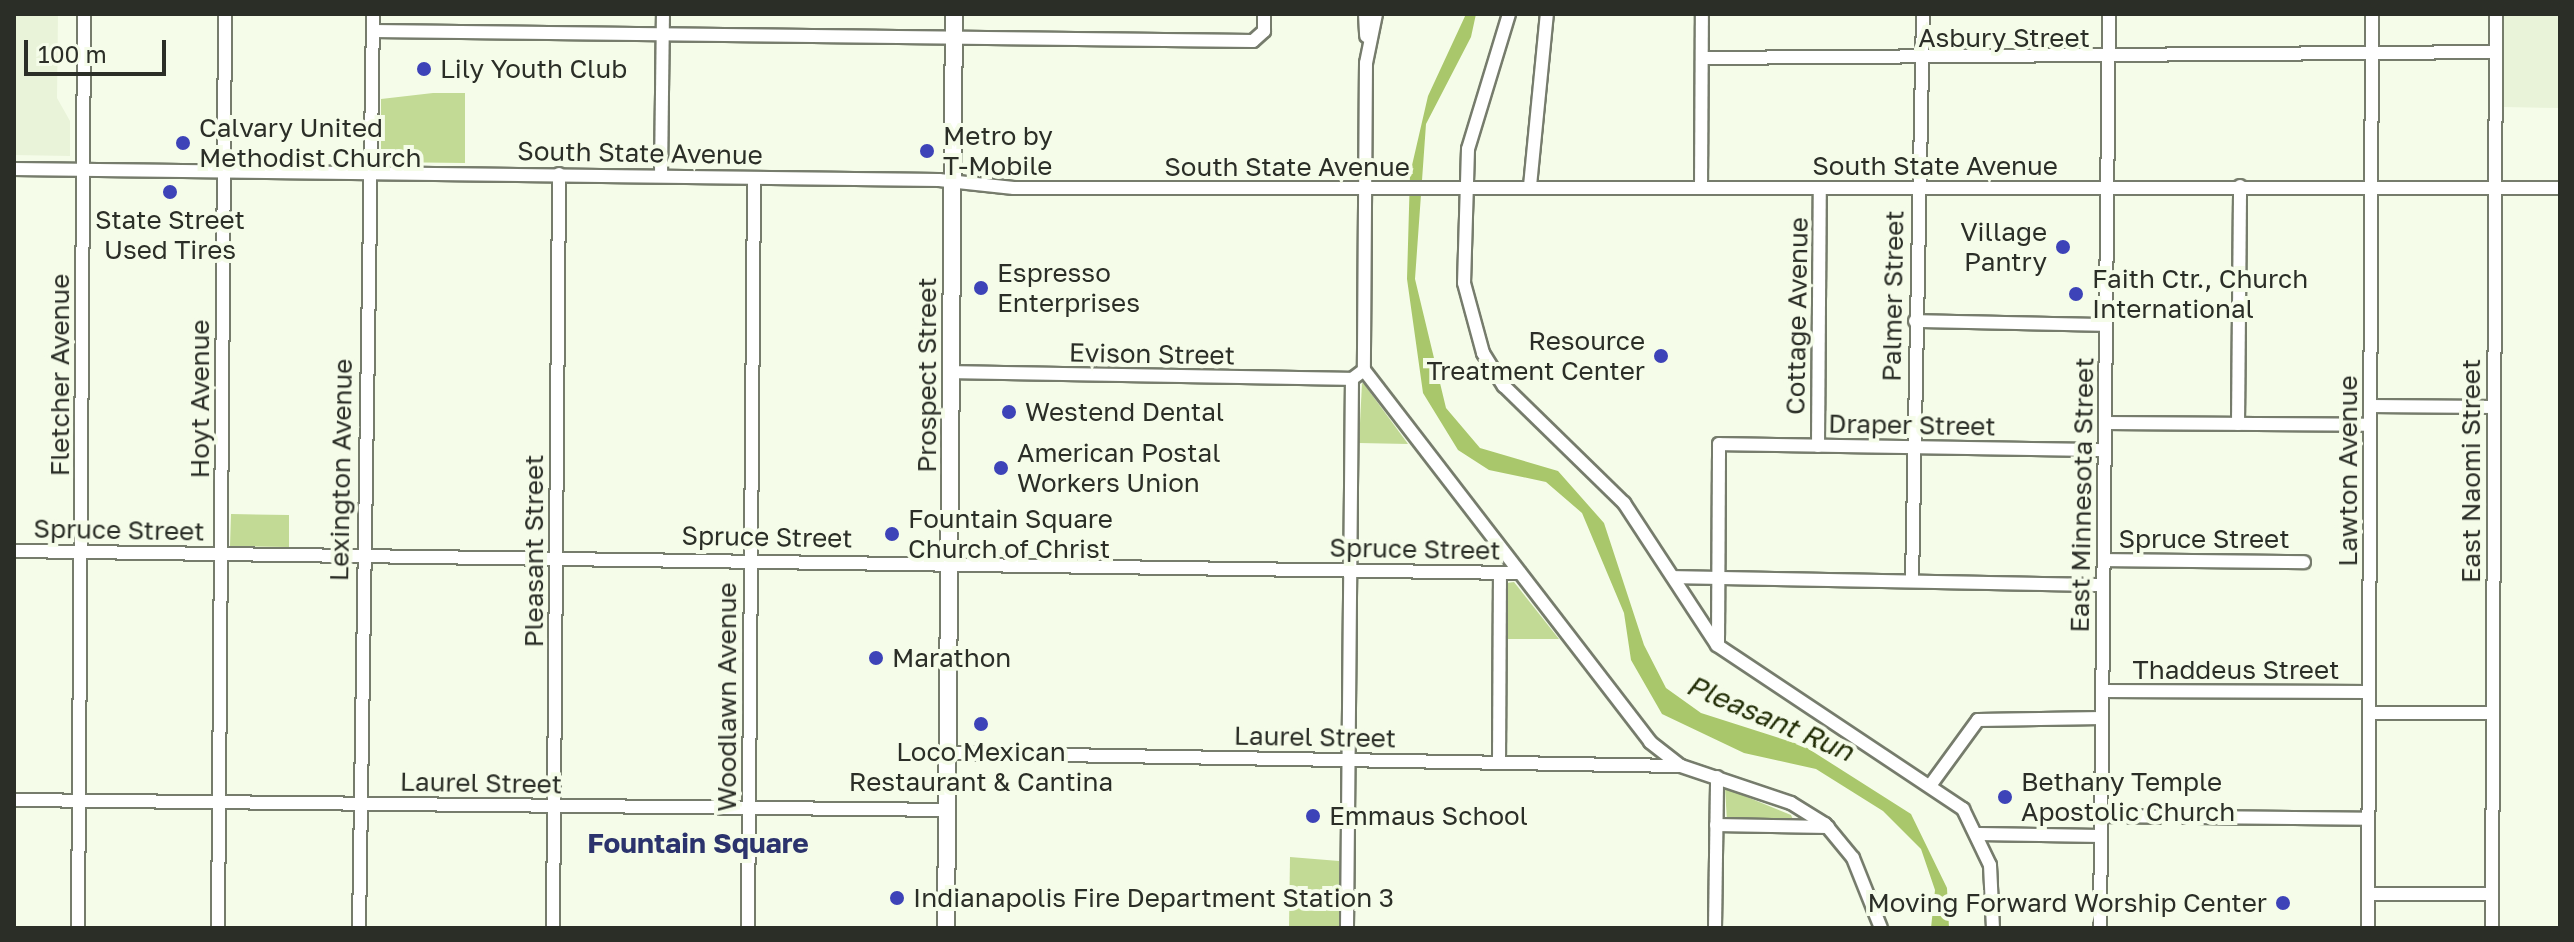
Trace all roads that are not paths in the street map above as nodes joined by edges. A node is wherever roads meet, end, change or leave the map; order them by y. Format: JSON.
{"nodes":[{"id":1,"x":84,"y":14,"type":"edge"},
{"id":2,"x":225,"y":14,"type":"edge"},
{"id":3,"x":373,"y":14,"type":"edge"},
{"id":4,"x":663,"y":14,"type":"edge"},
{"id":5,"x":954,"y":14,"type":"edge"},
{"id":6,"x":1264,"y":14,"type":"edge"},
{"id":7,"x":1365,"y":14,"type":"edge"},
{"id":8,"x":1376,"y":14,"type":"edge"},
{"id":9,"x":1509,"y":14,"type":"edge"},
{"id":10,"x":1547,"y":14,"type":"edge"},
{"id":11,"x":1702,"y":14,"type":"edge"},
{"id":12,"x":1923,"y":14,"type":"edge"},
{"id":13,"x":2109,"y":14,"type":"edge"},
{"id":14,"x":2372,"y":14,"type":"edge"},
{"id":15,"x":2496,"y":14,"type":"edge"},
{"id":16,"x":373,"y":31,"type":"junction"},
{"id":17,"x":662,"y":34,"type":"junction"},
{"id":18,"x":954,"y":38,"type":"junction"},
{"id":19,"x":2372,"y":52,"type":"junction"},
{"id":20,"x":2495,"y":52,"type":"junction"},
{"id":21,"x":2109,"y":55,"type":"junction"},
{"id":22,"x":1702,"y":58,"type":"junction"},
{"id":23,"x":1924,"y":60,"type":"junction"},
{"id":24,"x":1366,"y":63,"type":"junction"},
{"id":25,"x":14,"y":169,"type":"edge"},
{"id":26,"x":83,"y":170,"type":"junction"},
{"id":27,"x":224,"y":172,"type":"junction"},
{"id":28,"x":369,"y":173,"type":"junction"},
{"id":29,"x":559,"y":174,"type":"junction"},
{"id":30,"x":661,"y":175,"type":"junction"},
{"id":31,"x":754,"y":178,"type":"junction"},
{"id":32,"x":953,"y":184,"type":"junction"},
{"id":33,"x":1530,"y":186,"type":"junction"},
{"id":34,"x":2107,"y":186,"type":"junction"},
{"id":35,"x":2240,"y":186,"type":"junction"},
{"id":36,"x":1466,"y":187,"type":"junction"},
{"id":37,"x":1701,"y":187,"type":"junction"},
{"id":38,"x":2371,"y":187,"type":"junction"},
{"id":39,"x":1820,"y":188,"type":"junction"},
{"id":40,"x":1920,"y":188,"type":"junction"},
{"id":41,"x":2495,"y":188,"type":"junction"},
{"id":42,"x":2560,"y":188,"type":"edge"},
{"id":43,"x":1366,"y":189,"type":"junction"},
{"id":44,"x":1915,"y":321,"type":"junction"},
{"id":45,"x":2106,"y":325,"type":"junction"},
{"id":46,"x":1364,"y":370,"type":"junction"},
{"id":47,"x":951,"y":372,"type":"junction"},
{"id":48,"x":1352,"y":379,"type":"junction"},
{"id":49,"x":2370,"y":406,"type":"junction"},
{"id":50,"x":2494,"y":407,"type":"junction"},
{"id":51,"x":2105,"y":423,"type":"junction"},
{"id":52,"x":2238,"y":424,"type":"junction"},
{"id":53,"x":2370,"y":425,"type":"junction"},
{"id":54,"x":1818,"y":446,"type":"junction"},
{"id":55,"x":1913,"y":447,"type":"junction"},
{"id":56,"x":2105,"y":450,"type":"junction"},
{"id":57,"x":14,"y":551,"type":"edge"},
{"id":58,"x":80,"y":552,"type":"junction"},
{"id":59,"x":221,"y":553,"type":"junction"},
{"id":60,"x":362,"y":555,"type":"junction"},
{"id":61,"x":556,"y":556,"type":"junction"},
{"id":62,"x":751,"y":559,"type":"junction"},
{"id":63,"x":2104,"y":560,"type":"junction"},
{"id":64,"x":950,"y":562,"type":"junction"},
{"id":65,"x":2304,"y":562,"type":"dead end"},
{"id":66,"x":1350,"y":570,"type":"junction"},
{"id":67,"x":1500,"y":573,"type":"junction"},
{"id":68,"x":1520,"y":573,"type":"junction"},
{"id":69,"x":1674,"y":577,"type":"junction"},
{"id":70,"x":1718,"y":578,"type":"junction"},
{"id":71,"x":1912,"y":581,"type":"junction"},
{"id":72,"x":2103,"y":585,"type":"junction"},
{"id":73,"x":1717,"y":645,"type":"junction"},
{"id":74,"x":2102,"y":691,"type":"junction"},
{"id":75,"x":2369,"y":692,"type":"junction"},
{"id":76,"x":2369,"y":713,"type":"junction"},
{"id":77,"x":2492,"y":713,"type":"junction"},
{"id":78,"x":2102,"y":718,"type":"junction"},
{"id":79,"x":948,"y":753,"type":"junction"},
{"id":80,"x":1348,"y":760,"type":"junction"},
{"id":81,"x":1499,"y":762,"type":"junction"},
{"id":82,"x":1681,"y":766,"type":"junction"},
{"id":83,"x":1717,"y":777,"type":"junction"},
{"id":84,"x":1932,"y":783,"type":"junction"},
{"id":85,"x":14,"y":800,"type":"edge"},
{"id":86,"x":78,"y":800,"type":"junction"},
{"id":87,"x":219,"y":802,"type":"junction"},
{"id":88,"x":360,"y":803,"type":"junction"},
{"id":89,"x":554,"y":805,"type":"junction"},
{"id":90,"x":749,"y":808,"type":"junction"},
{"id":91,"x":947,"y":810,"type":"junction"},
{"id":92,"x":2101,"y":816,"type":"junction"},
{"id":93,"x":2368,"y":819,"type":"junction"},
{"id":94,"x":1716,"y":825,"type":"junction"},
{"id":95,"x":1828,"y":827,"type":"junction"},
{"id":96,"x":1979,"y":834,"type":"junction"},
{"id":97,"x":2101,"y":836,"type":"junction"},
{"id":98,"x":2368,"y":894,"type":"junction"},
{"id":99,"x":2492,"y":894,"type":"junction"},
{"id":100,"x":78,"y":928,"type":"edge"},
{"id":101,"x":218,"y":928,"type":"edge"},
{"id":102,"x":359,"y":928,"type":"edge"},
{"id":103,"x":553,"y":928,"type":"edge"},
{"id":104,"x":748,"y":928,"type":"edge"},
{"id":105,"x":946,"y":928,"type":"edge"},
{"id":106,"x":1347,"y":928,"type":"edge"},
{"id":107,"x":1715,"y":928,"type":"edge"},
{"id":108,"x":1881,"y":928,"type":"edge"},
{"id":109,"x":1993,"y":928,"type":"edge"},
{"id":110,"x":2100,"y":928,"type":"edge"},
{"id":111,"x":2368,"y":928,"type":"edge"},
{"id":112,"x":2492,"y":928,"type":"edge"}],
"edges":[{"from":1,"to":26,"type":"street","name":"Fletcher Avenue"},
{"from":2,"to":27,"type":"street","name":"Hoyt Avenue"},
{"from":3,"to":16,"type":"street","name":"Lexington Avenue"},
{"from":4,"to":17,"type":"street"},
{"from":5,"to":18,"type":"main road","name":"Prospect Street"},
{"from":6,"to":18,"type":"street"},
{"from":7,"to":24,"type":"street"},
{"from":8,"to":24,"type":"street"},
{"from":9,"to":36,"type":"street"},
{"from":10,"to":33,"type":"street"},
{"from":11,"to":22,"type":"street"},
{"from":12,"to":23,"type":"street","name":"Palmer Street"},
{"from":13,"to":21,"type":"street","name":"East Minnesota Street"},
{"from":14,"to":19,"type":"street","name":"Lawton Avenue"},
{"from":15,"to":20,"type":"street","name":"East Naomi Street"},
{"from":16,"to":17,"type":"street"},
{"from":16,"to":28,"type":"street","name":"Lexington Avenue"},
{"from":17,"to":18,"type":"street"},
{"from":17,"to":30,"type":"street"},
{"from":18,"to":32,"type":"main road","name":"Prospect Street"},
{"from":19,"to":20,"type":"street","name":"Asbury Street"},
{"from":19,"to":21,"type":"street","name":"Asbury Street"},
{"from":19,"to":38,"type":"street","name":"Lawton Avenue"},
{"from":20,"to":41,"type":"street","name":"East Naomi Street"},
{"from":21,"to":23,"type":"street","name":"Asbury Street"},
{"from":21,"to":34,"type":"street","name":"East Minnesota Street"},
{"from":22,"to":23,"type":"street","name":"Asbury Street"},
{"from":22,"to":37,"type":"street"},
{"from":23,"to":40,"type":"street","name":"Palmer Street"},
{"from":24,"to":43,"type":"street"},
{"from":25,"to":26,"type":"street","name":"South State Avenue"},
{"from":26,"to":27,"type":"street","name":"South State Avenue"},
{"from":26,"to":58,"type":"street","name":"Fletcher Avenue"},
{"from":27,"to":28,"type":"street","name":"South State Avenue"},
{"from":27,"to":59,"type":"street","name":"Hoyt Avenue"},
{"from":28,"to":29,"type":"street","name":"South State Avenue"},
{"from":28,"to":60,"type":"street","name":"Lexington Avenue"},
{"from":29,"to":30,"type":"street","name":"South State Avenue"},
{"from":29,"to":61,"type":"street","name":"Pleasant Street"},
{"from":30,"to":31,"type":"street","name":"South State Avenue"},
{"from":31,"to":32,"type":"street","name":"South State Avenue"},
{"from":31,"to":62,"type":"street","name":"Woodlawn Avenue"},
{"from":32,"to":43,"type":"street","name":"South State Avenue"},
{"from":32,"to":47,"type":"main road","name":"Prospect Street"},
{"from":33,"to":36,"type":"street","name":"South State Avenue"},
{"from":33,"to":37,"type":"street","name":"South State Avenue"},
{"from":34,"to":35,"type":"street","name":"South State Avenue"},
{"from":34,"to":40,"type":"street","name":"South State Avenue"},
{"from":34,"to":45,"type":"street","name":"East Minnesota Street"},
{"from":35,"to":38,"type":"street","name":"South State Avenue"},
{"from":35,"to":52,"type":"street"},
{"from":36,"to":43,"type":"street","name":"South State Avenue"},
{"from":36,"to":69,"type":"street"},
{"from":37,"to":39,"type":"street","name":"South State Avenue"},
{"from":38,"to":41,"type":"street","name":"South State Avenue"},
{"from":38,"to":49,"type":"street","name":"Lawton Avenue"},
{"from":39,"to":40,"type":"street","name":"South State Avenue"},
{"from":39,"to":54,"type":"street","name":"Cottage Avenue"},
{"from":40,"to":44,"type":"street","name":"Palmer Street"},
{"from":41,"to":42,"type":"street","name":"South State Avenue"},
{"from":41,"to":50,"type":"street","name":"East Naomi Street"},
{"from":43,"to":46,"type":"street"},
{"from":44,"to":45,"type":"street"},
{"from":44,"to":55,"type":"street","name":"Palmer Street"},
{"from":45,"to":51,"type":"street","name":"East Minnesota Street"},
{"from":46,"to":48,"type":"street"},
{"from":46,"to":68,"type":"street"},
{"from":47,"to":48,"type":"street","name":"Evison Street"},
{"from":47,"to":64,"type":"main road","name":"Prospect Street"},
{"from":48,"to":66,"type":"street"},
{"from":49,"to":50,"type":"street"},
{"from":49,"to":53,"type":"street","name":"Lawton Avenue"},
{"from":50,"to":77,"type":"street","name":"East Naomi Street"},
{"from":51,"to":52,"type":"street"},
{"from":51,"to":56,"type":"street","name":"East Minnesota Street"},
{"from":52,"to":53,"type":"street"},
{"from":53,"to":75,"type":"street","name":"Lawton Avenue"},
{"from":54,"to":55,"type":"street","name":"Draper Street"},
{"from":54,"to":70,"type":"street","name":"Draper Street"},
{"from":55,"to":56,"type":"street","name":"Draper Street"},
{"from":55,"to":71,"type":"street","name":"Palmer Street"},
{"from":56,"to":63,"type":"street","name":"East Minnesota Street"},
{"from":57,"to":58,"type":"street","name":"Spruce Street"},
{"from":58,"to":59,"type":"street","name":"Spruce Street"},
{"from":58,"to":86,"type":"street","name":"Fletcher Avenue"},
{"from":59,"to":60,"type":"street","name":"Spruce Street"},
{"from":59,"to":87,"type":"street","name":"Hoyt Avenue"},
{"from":60,"to":61,"type":"street","name":"Spruce Street"},
{"from":60,"to":88,"type":"street","name":"Lexington Avenue"},
{"from":61,"to":62,"type":"street","name":"Spruce Street"},
{"from":61,"to":89,"type":"street","name":"Pleasant Street"},
{"from":62,"to":64,"type":"street","name":"Spruce Street"},
{"from":62,"to":90,"type":"street","name":"Woodlawn Avenue"},
{"from":63,"to":65,"type":"street","name":"Spruce Street"},
{"from":63,"to":72,"type":"street","name":"East Minnesota Street"},
{"from":64,"to":66,"type":"street","name":"Spruce Street"},
{"from":64,"to":79,"type":"main road","name":"Prospect Street"},
{"from":66,"to":67,"type":"street","name":"Spruce Street"},
{"from":66,"to":80,"type":"street"},
{"from":67,"to":68,"type":"street","name":"Spruce Street"},
{"from":67,"to":81,"type":"street"},
{"from":68,"to":82,"type":"street"},
{"from":69,"to":70,"type":"street","name":"Spruce Street"},
{"from":69,"to":73,"type":"street"},
{"from":70,"to":71,"type":"street","name":"Spruce Street"},
{"from":70,"to":73,"type":"street"},
{"from":71,"to":72,"type":"street","name":"Spruce Street"},
{"from":72,"to":74,"type":"street","name":"East Minnesota Street"},
{"from":73,"to":84,"type":"street"},
{"from":74,"to":75,"type":"street","name":"Thaddeus Street"},
{"from":74,"to":78,"type":"street","name":"East Minnesota Street"},
{"from":75,"to":76,"type":"street","name":"Lawton Avenue"},
{"from":76,"to":77,"type":"street"},
{"from":76,"to":93,"type":"street","name":"Lawton Avenue"},
{"from":77,"to":99,"type":"street","name":"East Naomi Street"},
{"from":78,"to":84,"type":"street"},
{"from":78,"to":92,"type":"street","name":"East Minnesota Street"},
{"from":79,"to":80,"type":"street","name":"Laurel Street"},
{"from":79,"to":91,"type":"main road","name":"Prospect Street"},
{"from":80,"to":81,"type":"street","name":"Laurel Street"},
{"from":80,"to":106,"type":"street"},
{"from":81,"to":82,"type":"street","name":"Laurel Street"},
{"from":82,"to":83,"type":"street"},
{"from":83,"to":94,"type":"street"},
{"from":83,"to":95,"type":"street"},
{"from":84,"to":96,"type":"street"},
{"from":85,"to":86,"type":"street","name":"Laurel Street"},
{"from":86,"to":87,"type":"street","name":"Laurel Street"},
{"from":86,"to":100,"type":"street","name":"Fletcher Avenue"},
{"from":87,"to":88,"type":"street","name":"Laurel Street"},
{"from":87,"to":101,"type":"street","name":"Hoyt Avenue"},
{"from":88,"to":89,"type":"street","name":"Laurel Street"},
{"from":88,"to":102,"type":"street","name":"Lexington Avenue"},
{"from":89,"to":90,"type":"street","name":"Laurel Street"},
{"from":89,"to":103,"type":"street","name":"Pleasant Street"},
{"from":90,"to":91,"type":"street","name":"Laurel Street"},
{"from":90,"to":104,"type":"street","name":"Woodlawn Avenue"},
{"from":91,"to":105,"type":"main road","name":"Prospect Street"},
{"from":92,"to":93,"type":"street"},
{"from":92,"to":97,"type":"street","name":"East Minnesota Street"},
{"from":93,"to":98,"type":"street","name":"Lawton Avenue"},
{"from":94,"to":95,"type":"street"},
{"from":94,"to":107,"type":"street"},
{"from":95,"to":108,"type":"street"},
{"from":96,"to":97,"type":"street"},
{"from":96,"to":109,"type":"street"},
{"from":97,"to":110,"type":"street","name":"East Minnesota Street"},
{"from":98,"to":99,"type":"street"},
{"from":98,"to":111,"type":"street","name":"Lawton Avenue"},
{"from":99,"to":112,"type":"street","name":"East Naomi Street"}]}
